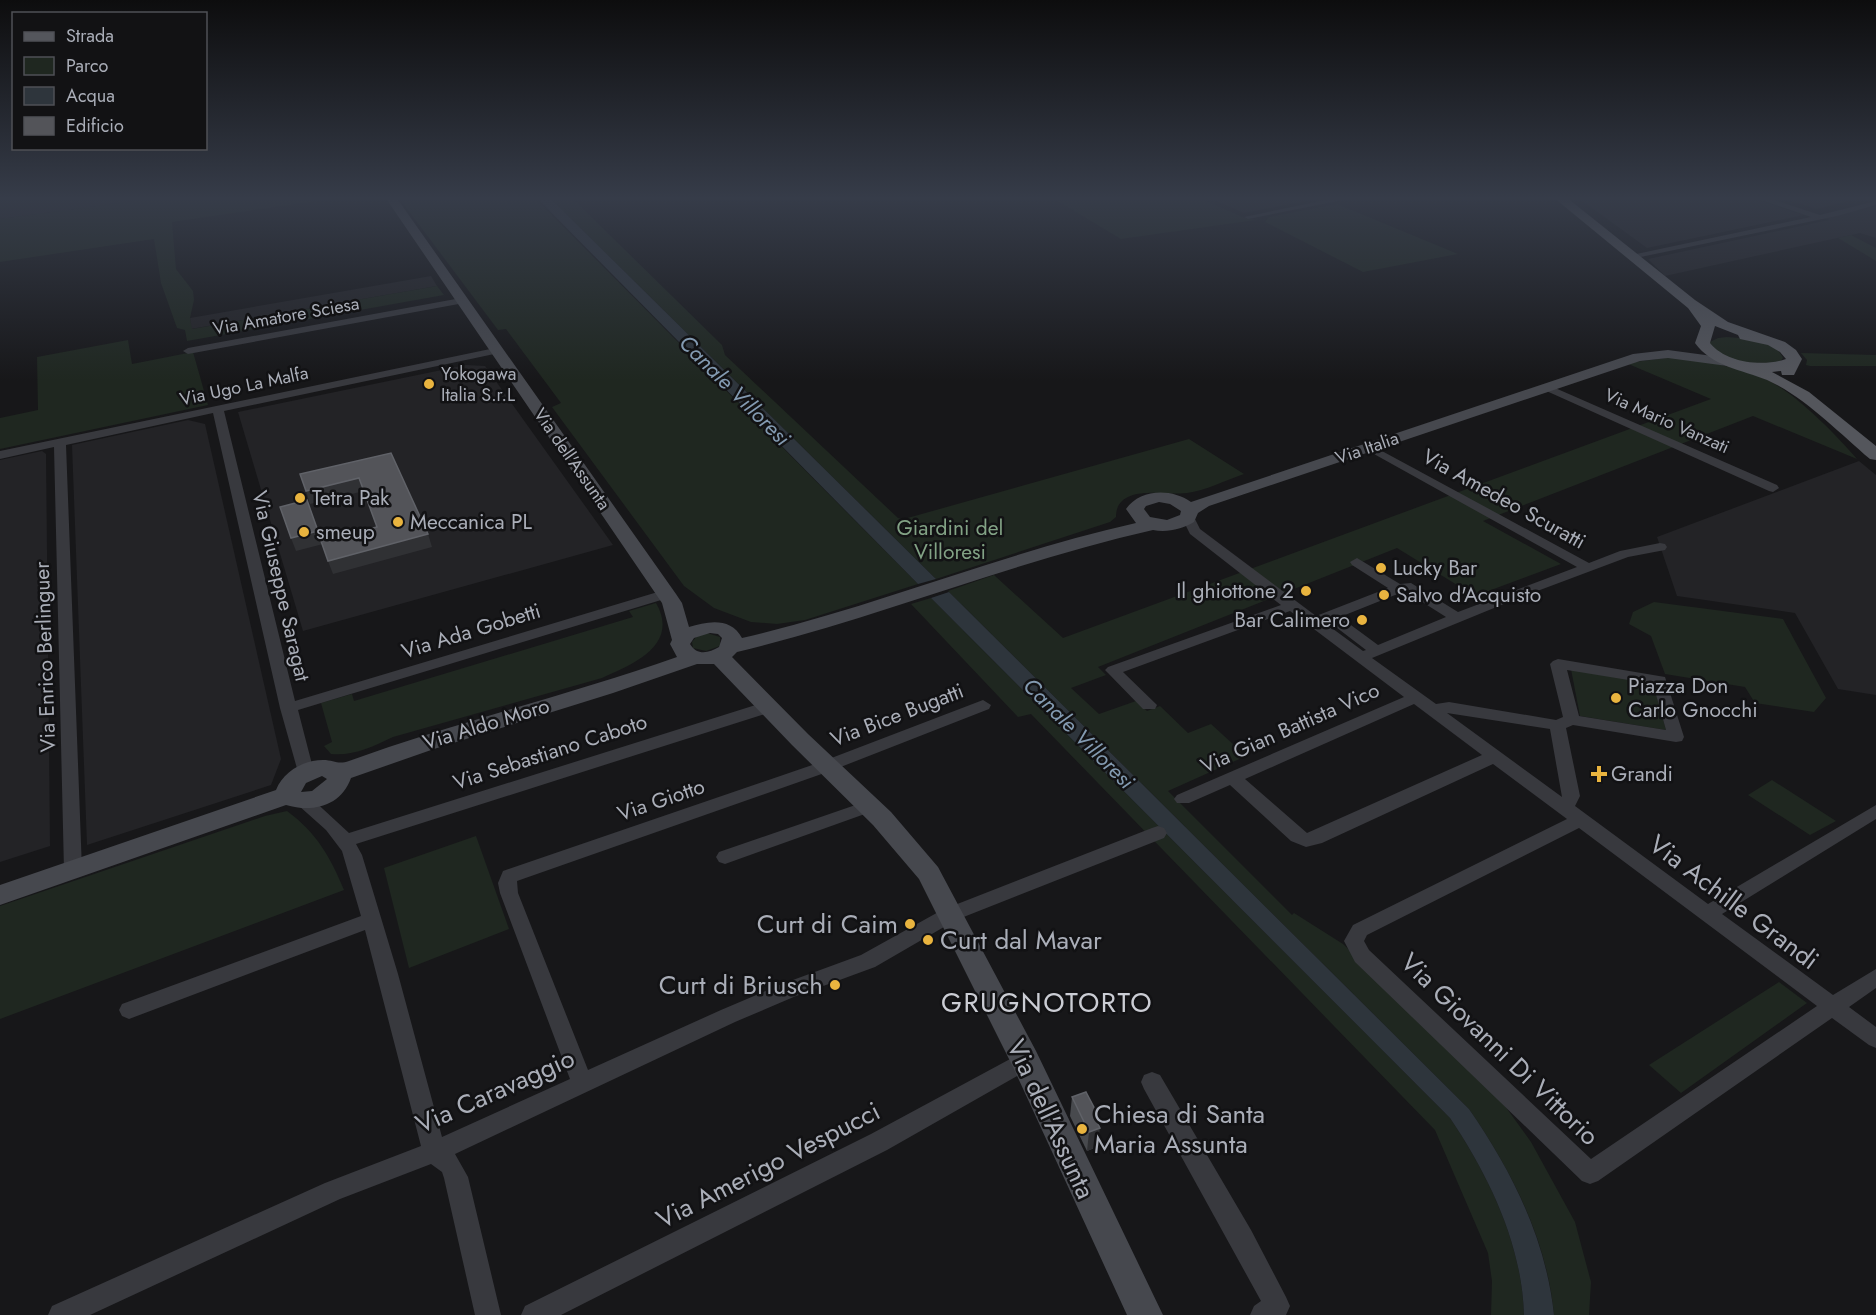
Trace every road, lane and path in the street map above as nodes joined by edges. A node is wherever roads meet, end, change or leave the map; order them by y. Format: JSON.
{"nodes":[{"id":1,"x":431,"y":258,"type":"edge"},
{"id":2,"x":1634,"y":258,"type":"edge"},
{"id":3,"x":461,"y":302,"type":"junction"},
{"id":4,"x":1690,"y":303,"type":"junction"},
{"id":5,"x":1707,"y":338,"type":"junction"},
{"id":6,"x":1758,"y":338,"type":"junction"},
{"id":7,"x":188,"y":351,"type":"dead end"},
{"id":8,"x":495,"y":351,"type":"junction"},
{"id":9,"x":1735,"y":363,"type":"junction"},
{"id":10,"x":1790,"y":363,"type":"junction"},
{"id":11,"x":1572,"y":374,"type":"junction"},
{"id":12,"x":1546,"y":387,"type":"junction"},
{"id":13,"x":1515,"y":394,"type":"junction"},
{"id":14,"x":1803,"y":396,"type":"junction"},
{"id":15,"x":218,"y":409,"type":"junction"},
{"id":16,"x":1393,"y":434,"type":"junction"},
{"id":17,"x":60,"y":442,"type":"junction"},
{"id":18,"x":1369,"y":447,"type":"junction"},
{"id":19,"x":1331,"y":454,"type":"junction"},
{"id":20,"x":0,"y":455,"type":"edge"},
{"id":21,"x":1876,"y":455,"type":"edge"},
{"id":22,"x":1773,"y":488,"type":"dead end"},
{"id":23,"x":1136,"y":513,"type":"junction"},
{"id":24,"x":1177,"y":516,"type":"junction"},
{"id":25,"x":1078,"y":541,"type":"junction"},
{"id":26,"x":1660,"y":548,"type":"dead end"},
{"id":27,"x":1358,"y":562,"type":"dead end"},
{"id":28,"x":1588,"y":568,"type":"junction"},
{"id":29,"x":1399,"y":589,"type":"junction"},
{"id":30,"x":669,"y":598,"type":"junction"},
{"id":31,"x":1291,"y":606,"type":"junction"},
{"id":32,"x":1330,"y":616,"type":"junction"},
{"id":33,"x":1456,"y":618,"type":"junction"},
{"id":34,"x":1314,"y":622,"type":"junction"},
{"id":35,"x":722,"y":641,"type":"junction"},
{"id":36,"x":685,"y":647,"type":"junction"},
{"id":37,"x":1369,"y":654,"type":"junction"},
{"id":38,"x":1415,"y":698,"type":"junction"},
{"id":39,"x":983,"y":705,"type":"dead end"},
{"id":40,"x":1149,"y":705,"type":"dead end"},
{"id":41,"x":768,"y":707,"type":"junction"},
{"id":42,"x":288,"y":708,"type":"junction"},
{"id":43,"x":1433,"y":711,"type":"junction"},
{"id":44,"x":1564,"y":722,"type":"junction"},
{"id":45,"x":1495,"y":756,"type":"junction"},
{"id":46,"x":827,"y":766,"type":"junction"},
{"id":47,"x":306,"y":772,"type":"junction"},
{"id":48,"x":1233,"y":778,"type":"junction"},
{"id":49,"x":315,"y":791,"type":"junction"},
{"id":50,"x":1183,"y":799,"type":"dead end"},
{"id":51,"x":870,"y":806,"type":"junction"},
{"id":52,"x":1562,"y":807,"type":"junction"},
{"id":53,"x":1876,"y":811,"type":"edge"},
{"id":54,"x":1581,"y":820,"type":"junction"},
{"id":55,"x":1158,"y":833,"type":"dead end"},
{"id":56,"x":346,"y":841,"type":"junction"},
{"id":57,"x":725,"y":857,"type":"dead end"},
{"id":58,"x":73,"y":870,"type":"junction"},
{"id":59,"x":0,"y":895,"type":"edge"},
{"id":60,"x":1707,"y":914,"type":"junction"},
{"id":61,"x":949,"y":915,"type":"junction"},
{"id":62,"x":371,"y":920,"type":"junction"},
{"id":63,"x":1876,"y":977,"type":"edge"},
{"id":64,"x":1833,"y":1007,"type":"junction"},
{"id":65,"x":129,"y":1011,"type":"dead end"},
{"id":66,"x":1876,"y":1039,"type":"edge"},
{"id":67,"x":1025,"y":1060,"type":"junction"},
{"id":68,"x":1152,"y":1082,"type":"dead end"},
{"id":69,"x":582,"y":1083,"type":"junction"},
{"id":70,"x":434,"y":1152,"type":"junction"},
{"id":71,"x":61,"y":1315,"type":"edge"},
{"id":72,"x":488,"y":1315,"type":"edge"},
{"id":73,"x":534,"y":1315,"type":"edge"},
{"id":74,"x":1144,"y":1315,"type":"edge"},
{"id":75,"x":1263,"y":1315,"type":"edge"}],
"edges":[{"from":1,"to":3,"type":"street","name":"Via dell'Assunta"},
{"from":2,"to":4,"type":"main road"},
{"from":3,"to":7,"type":"street","name":"Via Amatore Sciesa"},
{"from":3,"to":8,"type":"street","name":"Via dell'Assunta"},
{"from":4,"to":5,"type":"main road"},
{"from":4,"to":6,"type":"main road"},
{"from":5,"to":6,"type":"main road"},
{"from":5,"to":9,"type":"main road"},
{"from":5,"to":11,"type":"street","name":"Via Italia"},
{"from":6,"to":10,"type":"main road"},
{"from":8,"to":15,"type":"street","name":"Via Ugo La Malfa"},
{"from":8,"to":30,"type":"street","name":"Via dell'Assunta"},
{"from":9,"to":10,"type":"main road"},
{"from":9,"to":12,"type":"street","name":"Via Italia"},
{"from":9,"to":14,"type":"main road"},
{"from":10,"to":14,"type":"main road"},
{"from":11,"to":12,"type":"street","name":"Via Italia"},
{"from":11,"to":13,"type":"street","name":"Via Italia"},
{"from":12,"to":13,"type":"street","name":"Via Italia"},
{"from":12,"to":18,"type":"street","name":"Via Italia"},
{"from":12,"to":22,"type":"street","name":"Via Mario Vanzati"},
{"from":13,"to":16,"type":"street","name":"Via Italia"},
{"from":14,"to":21,"type":"main road"},
{"from":15,"to":17,"type":"street","name":"Via Ugo La Malfa"},
{"from":15,"to":42,"type":"street","name":"Via Giuseppe Saragat"},
{"from":16,"to":18,"type":"street"},
{"from":16,"to":19,"type":"street","name":"Via Italia"},
{"from":17,"to":20,"type":"street","name":"Via Ugo La Malfa"},
{"from":17,"to":58,"type":"street","name":"Via Enrico Berlinguer"},
{"from":18,"to":19,"type":"street"},
{"from":18,"to":24,"type":"street","name":"Via Italia"},
{"from":18,"to":28,"type":"street","name":"Via Amedeo Scuratti"},
{"from":19,"to":24,"type":"street","name":"Via Italia"},
{"from":23,"to":24,"type":"street"},
{"from":23,"to":24,"type":"street"},
{"from":23,"to":25,"type":"street"},
{"from":24,"to":25,"type":"street"},
{"from":24,"to":31,"type":"street","name":"Via Achille Grandi"},
{"from":25,"to":35,"type":"street"},
{"from":26,"to":28,"type":"street"},
{"from":27,"to":29,"type":"street"},
{"from":28,"to":33,"type":"street"},
{"from":29,"to":32,"type":"street"},
{"from":29,"to":33,"type":"street"},
{"from":30,"to":35,"type":"street","name":"Via dell'Assunta"},
{"from":30,"to":36,"type":"street","name":"Via dell'Assunta"},
{"from":30,"to":42,"type":"street","name":"Via Ada Gobetti"},
{"from":31,"to":34,"type":"street","name":"Via Achille Grandi"},
{"from":31,"to":40,"type":"street"},
{"from":32,"to":34,"type":"street"},
{"from":32,"to":37,"type":"street"},
{"from":33,"to":37,"type":"street"},
{"from":34,"to":37,"type":"street","name":"Via Achille Grandi"},
{"from":35,"to":36,"type":"street"},
{"from":35,"to":36,"type":"street"},
{"from":35,"to":41,"type":"street","name":"Via dell'Assunta"},
{"from":36,"to":49,"type":"street","name":"Via Aldo Moro"},
{"from":37,"to":38,"type":"street","name":"Via Achille Grandi"},
{"from":38,"to":43,"type":"street","name":"Via Achille Grandi"},
{"from":38,"to":48,"type":"street","name":"Via Gian Battista Vico"},
{"from":39,"to":46,"type":"street","name":"Via Bice Bugatti"},
{"from":41,"to":46,"type":"street","name":"Via dell'Assunta"},
{"from":41,"to":56,"type":"street","name":"Via Sebastiano Caboto"},
{"from":42,"to":47,"type":"street","name":"Via Giuseppe Saragat"},
{"from":43,"to":44,"type":"street"},
{"from":43,"to":45,"type":"street","name":"Via Achille Grandi"},
{"from":44,"to":44,"type":"street"},
{"from":44,"to":52,"type":"street"},
{"from":45,"to":48,"type":"street"},
{"from":45,"to":52,"type":"street","name":"Via Achille Grandi"},
{"from":46,"to":51,"type":"street","name":"Via dell'Assunta"},
{"from":46,"to":69,"type":"street","name":"Via Giotto"},
{"from":47,"to":49,"type":"street"},
{"from":47,"to":49,"type":"street"},
{"from":48,"to":50,"type":"street","name":"Via Gian Battista Vico"},
{"from":49,"to":56,"type":"street"},
{"from":49,"to":58,"type":"street","name":"Via Aldo Moro"},
{"from":51,"to":57,"type":"street"},
{"from":51,"to":61,"type":"street","name":"Via dell'Assunta"},
{"from":52,"to":54,"type":"street","name":"Via Achille Grandi"},
{"from":53,"to":60,"type":"street"},
{"from":54,"to":60,"type":"street","name":"Via Achille Grandi"},
{"from":54,"to":64,"type":"street","name":"Via Giovanni Di Vittorio"},
{"from":55,"to":61,"type":"street","name":"Via Caravaggio"},
{"from":56,"to":62,"type":"street"},
{"from":58,"to":59,"type":"street","name":"Via Aldo Moro"},
{"from":60,"to":64,"type":"street","name":"Via Achille Grandi"},
{"from":61,"to":67,"type":"street","name":"Via dell'Assunta"},
{"from":61,"to":69,"type":"street","name":"Via Caravaggio"},
{"from":62,"to":65,"type":"street"},
{"from":62,"to":70,"type":"street"},
{"from":63,"to":64,"type":"street"},
{"from":64,"to":66,"type":"street","name":"Via Achille Grandi"},
{"from":67,"to":73,"type":"street","name":"Via Amerigo Vespucci"},
{"from":67,"to":74,"type":"street","name":"Via dell'Assunta"},
{"from":68,"to":75,"type":"street"},
{"from":69,"to":70,"type":"street","name":"Via Caravaggio"},
{"from":70,"to":71,"type":"street","name":"Via Caravaggio"},
{"from":70,"to":72,"type":"street"}]}
